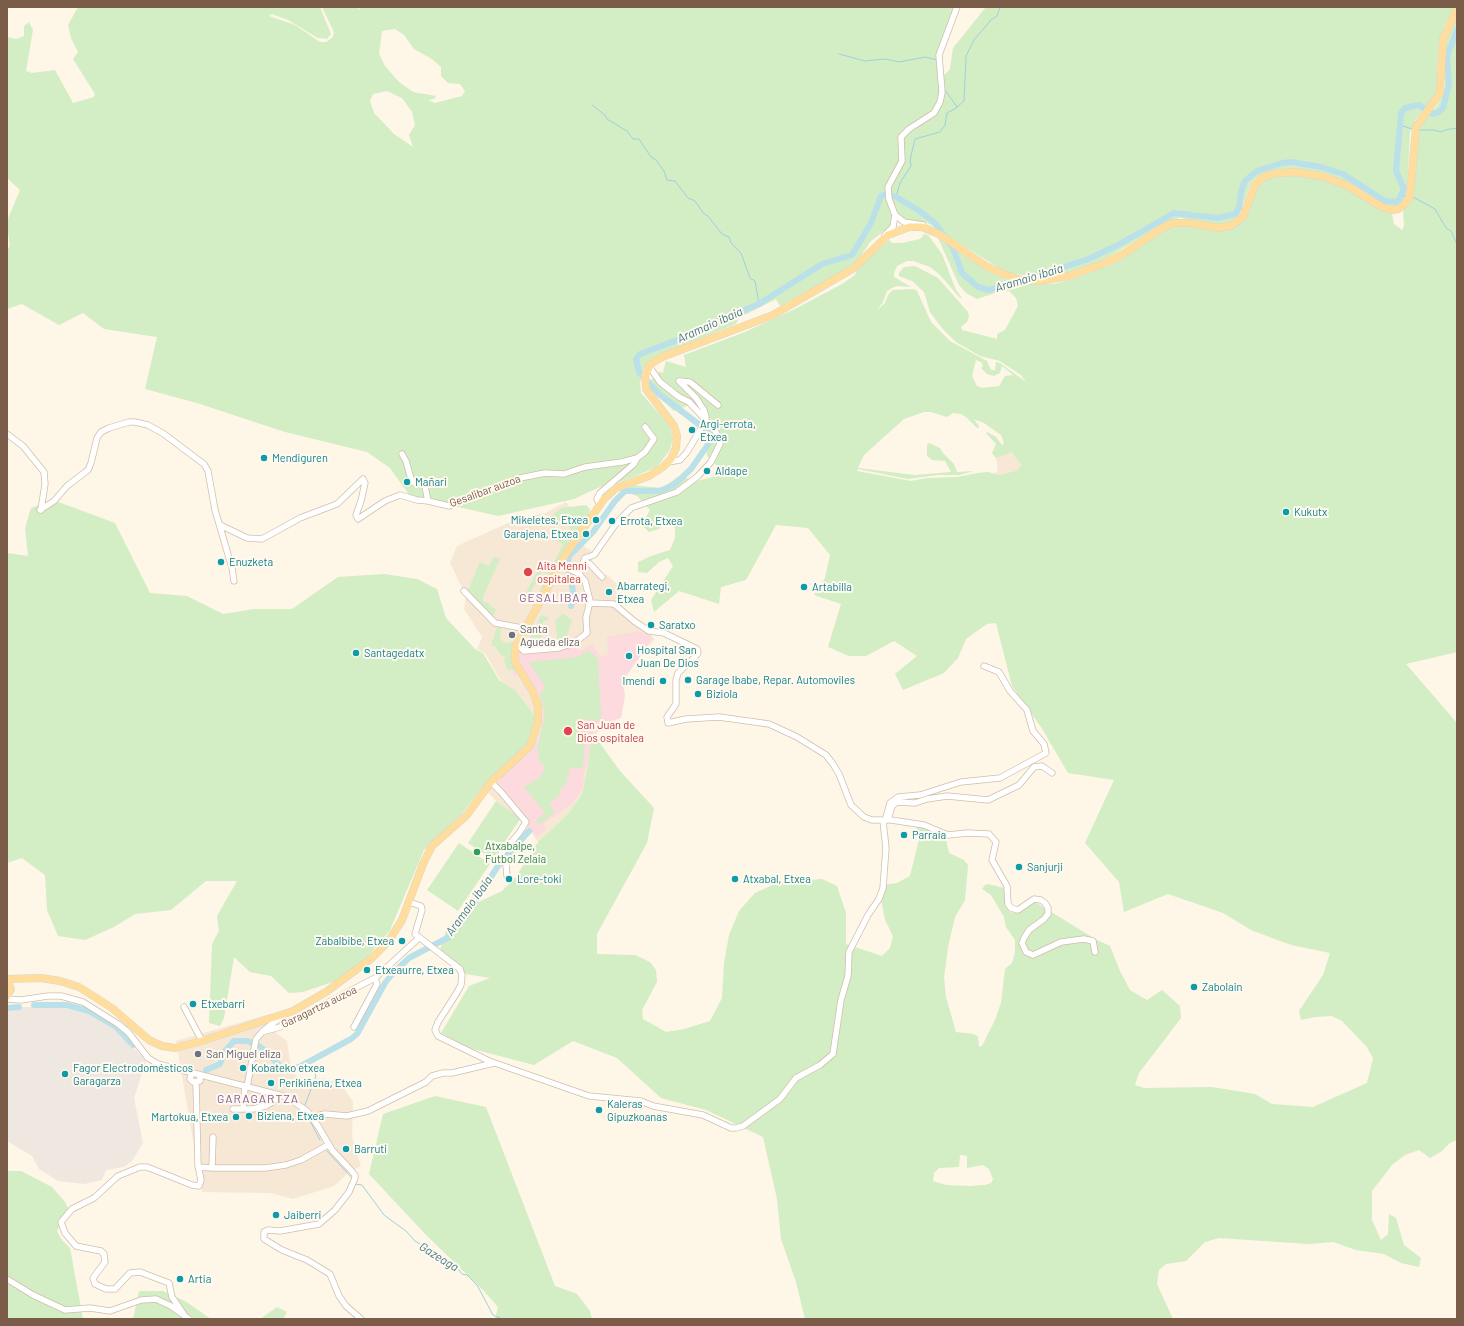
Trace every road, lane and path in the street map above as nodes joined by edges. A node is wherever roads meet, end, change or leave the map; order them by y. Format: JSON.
{"nodes":[{"id":1,"x":957,"y":7,"type":"edge"},
{"id":2,"x":1457,"y":9,"type":"edge"},
{"id":3,"x":897,"y":218,"type":"junction"},
{"id":4,"x":901,"y":229,"type":"junction"},
{"id":5,"x":929,"y":230,"type":"junction"},
{"id":6,"x":880,"y":241,"type":"junction"},
{"id":7,"x":649,"y":366,"type":"junction"},
{"id":8,"x":718,"y":405,"type":"dead end"},
{"id":9,"x":704,"y":418,"type":"junction"},
{"id":10,"x":645,"y":427,"type":"dead end"},
{"id":11,"x":7,"y":434,"type":"edge"},
{"id":12,"x":402,"y":454,"type":"dead end"},
{"id":13,"x":637,"y":458,"type":"junction"},
{"id":14,"x":668,"y":462,"type":"junction"},
{"id":15,"x":428,"y":501,"type":"junction"},
{"id":16,"x":599,"y":504,"type":"junction"},
{"id":17,"x":220,"y":525,"type":"junction"},
{"id":18,"x":585,"y":560,"type":"junction"},
{"id":19,"x":564,"y":568,"type":"junction"},
{"id":20,"x":580,"y":574,"type":"junction"},
{"id":21,"x":602,"y":577,"type":"dead end"},
{"id":22,"x":234,"y":581,"type":"dead end"},
{"id":23,"x":464,"y":591,"type":"dead end"},
{"id":24,"x":590,"y":603,"type":"junction"},
{"id":25,"x":527,"y":629,"type":"junction"},
{"id":26,"x":517,"y":644,"type":"junction"},
{"id":27,"x":984,"y":666,"type":"dead end"},
{"id":28,"x":1052,"y":773,"type":"dead end"},
{"id":29,"x":491,"y":782,"type":"junction"},
{"id":30,"x":885,"y":821,"type":"junction"},
{"id":31,"x":506,"y":876,"type":"dead end"},
{"id":32,"x":410,"y":902,"type":"junction"},
{"id":33,"x":419,"y":938,"type":"junction"},
{"id":34,"x":1094,"y":952,"type":"dead end"},
{"id":35,"x":375,"y":978,"type":"junction"},
{"id":36,"x":8,"y":988,"type":"edge"},
{"id":37,"x":16,"y":1000,"type":"junction"},
{"id":38,"x":184,"y":1007,"type":"dead end"},
{"id":39,"x":283,"y":1014,"type":"junction"},
{"id":40,"x":354,"y":1028,"type":"dead end"},
{"id":41,"x":262,"y":1032,"type":"junction"},
{"id":42,"x":202,"y":1041,"type":"junction"},
{"id":43,"x":494,"y":1063,"type":"junction"},
{"id":44,"x":192,"y":1072,"type":"junction"},
{"id":45,"x":203,"y":1076,"type":"junction"},
{"id":46,"x":196,"y":1083,"type":"junction"},
{"id":47,"x":246,"y":1087,"type":"junction"},
{"id":48,"x":276,"y":1094,"type":"junction"},
{"id":49,"x":233,"y":1109,"type":"dead end"},
{"id":50,"x":243,"y":1109,"type":"junction"},
{"id":51,"x":312,"y":1117,"type":"junction"},
{"id":52,"x":213,"y":1137,"type":"dead end"},
{"id":53,"x":328,"y":1145,"type":"junction"},
{"id":54,"x":198,"y":1167,"type":"junction"},
{"id":55,"x":212,"y":1168,"type":"junction"},
{"id":56,"x":7,"y":1280,"type":"edge"},
{"id":57,"x":187,"y":1317,"type":"edge"},
{"id":58,"x":361,"y":1319,"type":"edge"}],
"edges":[{"from":1,"to":3,"type":"street"},
{"from":2,"to":5,"type":"main road"},
{"from":3,"to":4,"type":"street"},
{"from":3,"to":5,"type":"street"},
{"from":3,"to":6,"type":"street"},
{"from":4,"to":5,"type":"main road"},
{"from":4,"to":6,"type":"main road"},
{"from":6,"to":7,"type":"main road"},
{"from":7,"to":9,"type":"street"},
{"from":7,"to":14,"type":"main road"},
{"from":8,"to":9,"type":"street"},
{"from":9,"to":14,"type":"street"},
{"from":9,"to":18,"type":"street"},
{"from":10,"to":13,"type":"street"},
{"from":11,"to":17,"type":"street"},
{"from":12,"to":15,"type":"street"},
{"from":13,"to":15,"type":"street","name":"Gesalibar auzoa"},
{"from":13,"to":16,"type":"street"},
{"from":14,"to":16,"type":"main road"},
{"from":15,"to":17,"type":"street","name":"Gesalibar auzoa"},
{"from":16,"to":19,"type":"main road"},
{"from":17,"to":22,"type":"street"},
{"from":18,"to":20,"type":"street"},
{"from":18,"to":21,"type":"street"},
{"from":19,"to":20,"type":"street"},
{"from":19,"to":25,"type":"main road"},
{"from":20,"to":24,"type":"street"},
{"from":23,"to":25,"type":"street"},
{"from":24,"to":26,"type":"street"},
{"from":24,"to":30,"type":"street"},
{"from":25,"to":26,"type":"main road"},
{"from":26,"to":29,"type":"main road"},
{"from":27,"to":30,"type":"street"},
{"from":28,"to":30,"type":"street"},
{"from":29,"to":31,"type":"street"},
{"from":29,"to":32,"type":"main road"},
{"from":30,"to":34,"type":"street"},
{"from":30,"to":43,"type":"street"},
{"from":32,"to":33,"type":"street"},
{"from":32,"to":39,"type":"main road"},
{"from":33,"to":35,"type":"street","name":"Garagartza auzoa"},
{"from":33,"to":43,"type":"street"},
{"from":35,"to":40,"type":"street","name":"Garagartza auzoa"},
{"from":35,"to":41,"type":"street","name":"Garagartza auzoa"},
{"from":36,"to":37,"type":"street"},
{"from":36,"to":37,"type":"street"},
{"from":36,"to":42,"type":"main road"},
{"from":37,"to":44,"type":"street"},
{"from":38,"to":42,"type":"street"},
{"from":39,"to":41,"type":"street"},
{"from":39,"to":42,"type":"main road"},
{"from":41,"to":47,"type":"street"},
{"from":43,"to":51,"type":"street"},
{"from":44,"to":45,"type":"street"},
{"from":44,"to":46,"type":"street"},
{"from":45,"to":46,"type":"street"},
{"from":45,"to":47,"type":"street"},
{"from":46,"to":54,"type":"street"},
{"from":47,"to":48,"type":"street"},
{"from":47,"to":50,"type":"street"},
{"from":48,"to":50,"type":"street"},
{"from":48,"to":51,"type":"street"},
{"from":49,"to":50,"type":"street"},
{"from":51,"to":53,"type":"street"},
{"from":52,"to":55,"type":"street"},
{"from":53,"to":55,"type":"street"},
{"from":53,"to":58,"type":"street"},
{"from":54,"to":55,"type":"street"},
{"from":54,"to":57,"type":"street"},
{"from":56,"to":57,"type":"street"}]}
